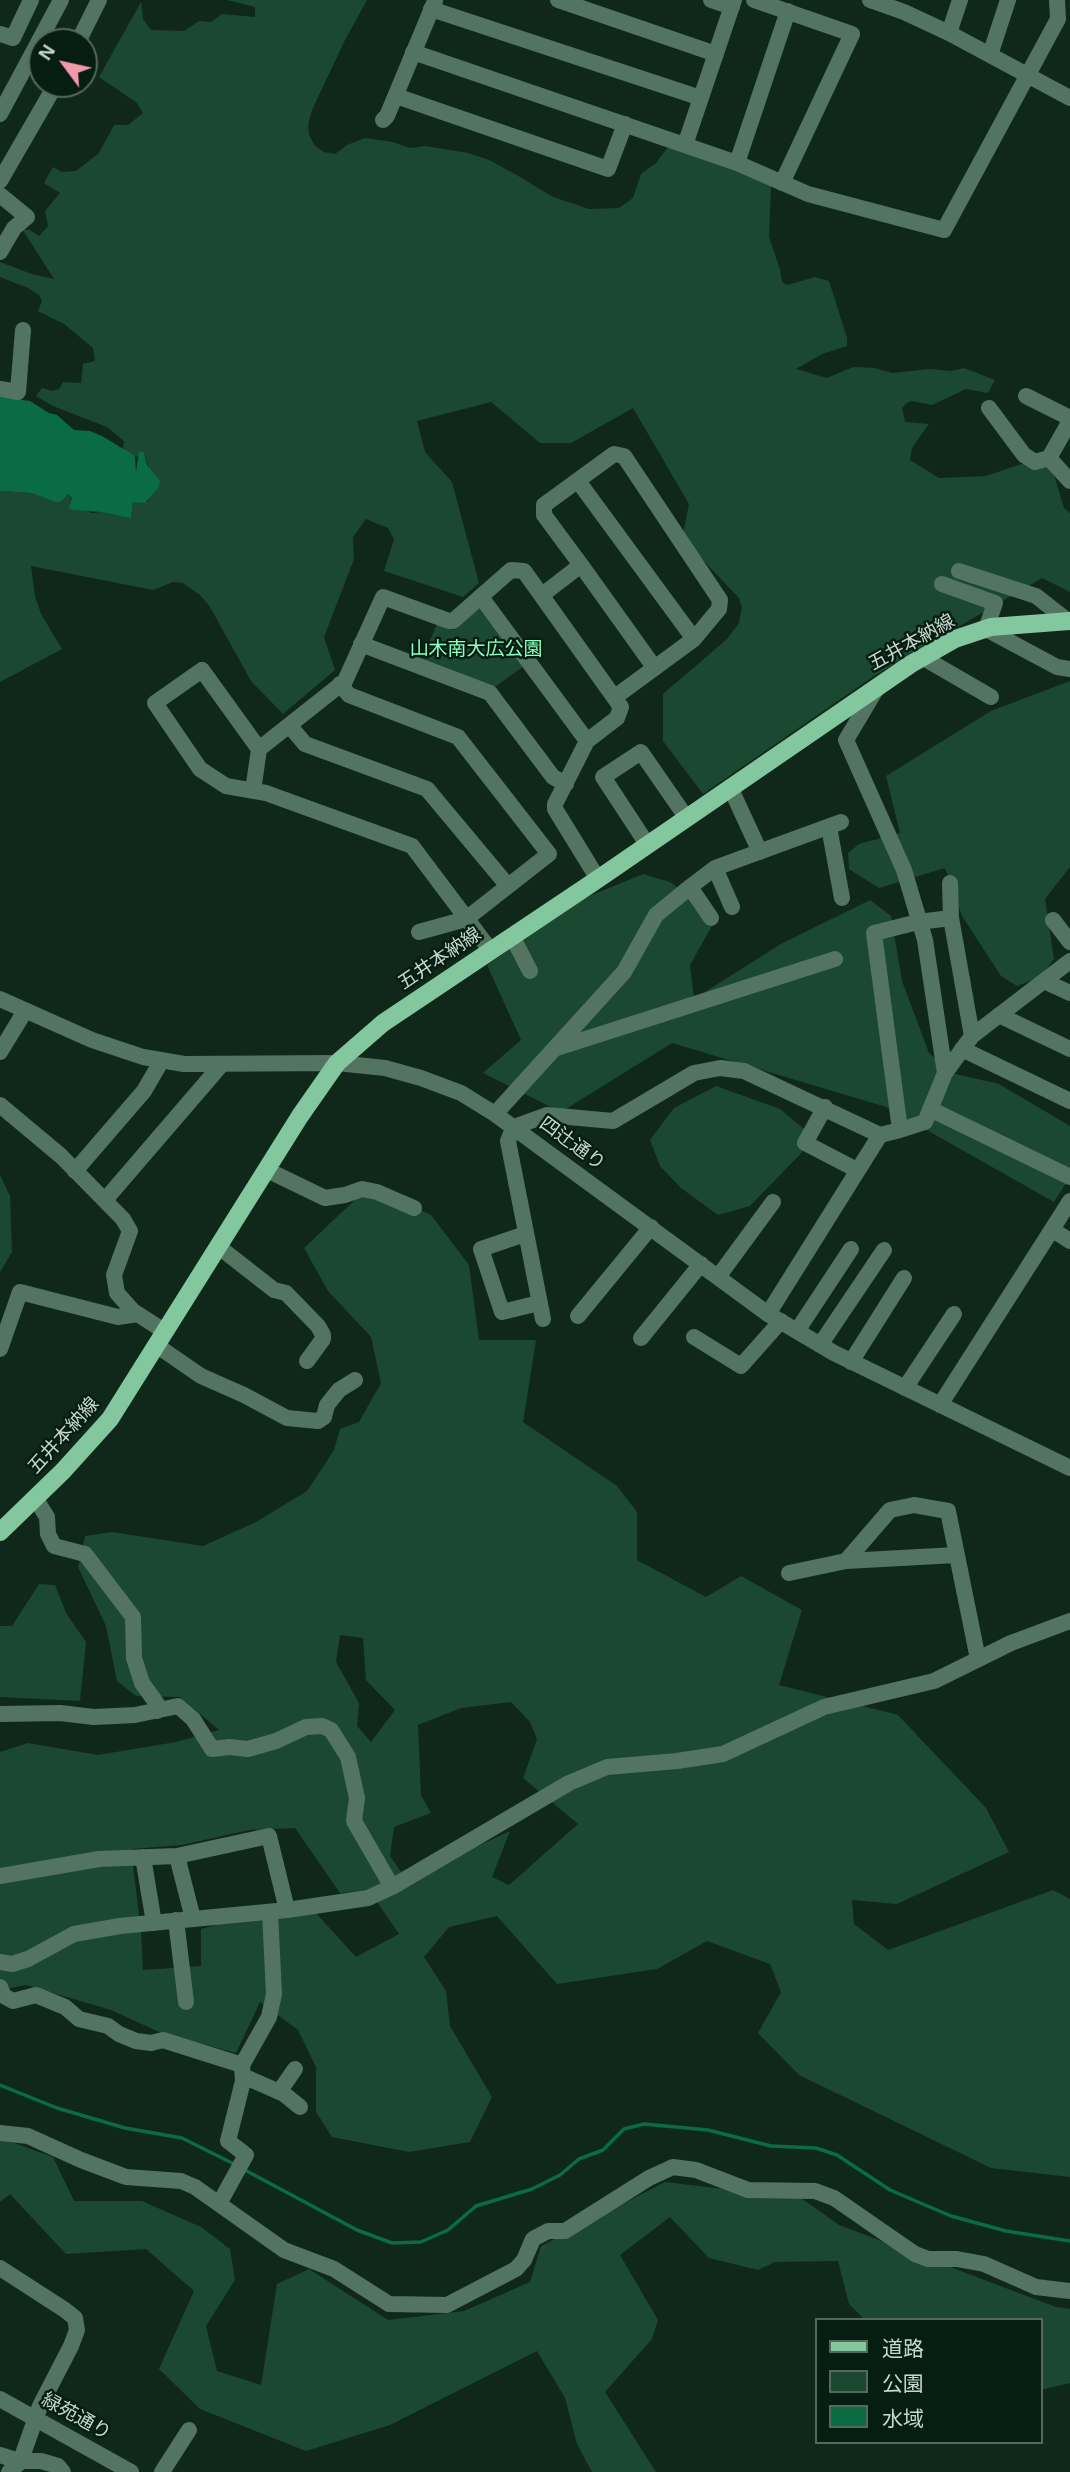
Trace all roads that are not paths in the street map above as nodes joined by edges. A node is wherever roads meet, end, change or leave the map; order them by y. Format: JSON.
{"nodes":[{"id":1,"x":31,"y":0,"type":"edge"},
{"id":2,"x":61,"y":0,"type":"edge"},
{"id":3,"x":99,"y":0,"type":"edge"},
{"id":4,"x":558,"y":0,"type":"edge"},
{"id":5,"x":711,"y":0,"type":"edge"},
{"id":6,"x":754,"y":0,"type":"edge"},
{"id":7,"x":870,"y":0,"type":"edge"},
{"id":8,"x":960,"y":0,"type":"edge"},
{"id":9,"x":1008,"y":0,"type":"edge"},
{"id":10,"x":1057,"y":0,"type":"edge"},
{"id":11,"x":1063,"y":0,"type":"edge"},
{"id":12,"x":433,"y":4,"type":"edge"},
{"id":13,"x":733,"y":4,"type":"edge"},
{"id":14,"x":906,"y":6,"type":"edge"},
{"id":15,"x":788,"y":11,"type":"junction"},
{"id":16,"x":1070,"y":12,"type":"edge"},
{"id":17,"x":85,"y":28,"type":"edge"},
{"id":18,"x":949,"y":33,"type":"junction"},
{"id":19,"x":0,"y":34,"type":"edge"},
{"id":20,"x":413,"y":52,"type":"junction"},
{"id":21,"x":716,"y":54,"type":"junction"},
{"id":22,"x":990,"y":55,"type":"junction"},
{"id":23,"x":1028,"y":75,"type":"junction"},
{"id":24,"x":396,"y":96,"type":"junction"},
{"id":25,"x":48,"y":98,"type":"edge"},
{"id":26,"x":701,"y":98,"type":"junction"},
{"id":27,"x":1070,"y":98,"type":"edge"},
{"id":28,"x":0,"y":114,"type":"edge"},
{"id":29,"x":383,"y":120,"type":"dead end"},
{"id":30,"x":625,"y":124,"type":"junction"},
{"id":31,"x":685,"y":145,"type":"junction"},
{"id":32,"x":737,"y":163,"type":"junction"},
{"id":33,"x":0,"y":181,"type":"edge"},
{"id":34,"x":782,"y":183,"type":"junction"},
{"id":35,"x":0,"y":195,"type":"edge"},
{"id":36,"x":0,"y":252,"type":"edge"},
{"id":37,"x":23,"y":330,"type":"dead end"},
{"id":38,"x":0,"y":389,"type":"edge"},
{"id":39,"x":1026,"y":396,"type":"dead end"},
{"id":40,"x":989,"y":408,"type":"dead end"},
{"id":41,"x":1070,"y":419,"type":"edge"},
{"id":42,"x":1049,"y":457,"type":"junction"},
{"id":43,"x":578,"y":481,"type":"junction"},
{"id":44,"x":1070,"y":481,"type":"edge"},
{"id":45,"x":581,"y":565,"type":"junction"},
{"id":46,"x":959,"y":570,"type":"dead end"},
{"id":47,"x":942,"y":584,"type":"dead end"},
{"id":48,"x":542,"y":595,"type":"junction"},
{"id":49,"x":481,"y":597,"type":"junction"},
{"id":50,"x":1069,"y":621,"type":"edge"},
{"id":51,"x":986,"y":629,"type":"junction"},
{"id":52,"x":694,"y":639,"type":"junction"},
{"id":53,"x":361,"y":644,"type":"junction"},
{"id":54,"x":922,"y":657,"type":"junction"},
{"id":55,"x":654,"y":667,"type":"junction"},
{"id":56,"x":1070,"y":669,"type":"edge"},
{"id":57,"x":340,"y":684,"type":"junction"},
{"id":58,"x":878,"y":686,"type":"junction"},
{"id":59,"x":615,"y":697,"type":"junction"},
{"id":60,"x":991,"y":697,"type":"dead end"},
{"id":61,"x":289,"y":725,"type":"junction"},
{"id":62,"x":587,"y":741,"type":"junction"},
{"id":63,"x":259,"y":749,"type":"junction"},
{"id":64,"x":566,"y":783,"type":"junction"},
{"id":65,"x":730,"y":787,"type":"junction"},
{"id":66,"x":253,"y":791,"type":"junction"},
{"id":67,"x":686,"y":817,"type":"junction"},
{"id":68,"x":647,"y":844,"type":"junction"},
{"id":69,"x":760,"y":852,"type":"junction"},
{"id":70,"x":715,"y":868,"type":"junction"},
{"id":71,"x":598,"y":879,"type":"junction"},
{"id":72,"x":950,"y":883,"type":"dead end"},
{"id":73,"x":508,"y":886,"type":"junction"},
{"id":74,"x":690,"y":887,"type":"junction"},
{"id":75,"x":842,"y":898,"type":"dead end"},
{"id":76,"x":732,"y":907,"type":"dead end"},
{"id":77,"x":710,"y":918,"type":"dead end"},
{"id":78,"x":951,"y":918,"type":"junction"},
{"id":79,"x":466,"y":919,"type":"junction"},
{"id":80,"x":1054,"y":920,"type":"dead end"},
{"id":81,"x":918,"y":922,"type":"junction"},
{"id":82,"x":419,"y":932,"type":"dead end"},
{"id":83,"x":512,"y":936,"type":"junction"},
{"id":84,"x":1070,"y":942,"type":"edge"},
{"id":85,"x":491,"y":951,"type":"junction"},
{"id":86,"x":835,"y":959,"type":"dead end"},
{"id":87,"x":1070,"y":961,"type":"edge"},
{"id":88,"x":530,"y":971,"type":"dead end"},
{"id":89,"x":1044,"y":981,"type":"junction"},
{"id":90,"x":1070,"y":993,"type":"edge"},
{"id":91,"x":0,"y":999,"type":"edge"},
{"id":92,"x":25,"y":1011,"type":"junction"},
{"id":93,"x":999,"y":1015,"type":"junction"},
{"id":94,"x":967,"y":1042,"type":"junction"},
{"id":95,"x":1070,"y":1049,"type":"edge"},
{"id":96,"x":552,"y":1050,"type":"junction"},
{"id":97,"x":0,"y":1052,"type":"edge"},
{"id":98,"x":162,"y":1060,"type":"junction"},
{"id":99,"x":337,"y":1063,"type":"junction"},
{"id":100,"x":222,"y":1064,"type":"junction"},
{"id":101,"x":945,"y":1073,"type":"junction"},
{"id":102,"x":1070,"y":1101,"type":"edge"},
{"id":103,"x":0,"y":1105,"type":"edge"},
{"id":104,"x":825,"y":1107,"type":"junction"},
{"id":105,"x":930,"y":1109,"type":"junction"},
{"id":106,"x":495,"y":1114,"type":"junction"},
{"id":107,"x":514,"y":1127,"type":"junction"},
{"id":108,"x":900,"y":1130,"type":"junction"},
{"id":109,"x":880,"y":1135,"type":"junction"},
{"id":110,"x":267,"y":1170,"type":"junction"},
{"id":111,"x":75,"y":1171,"type":"junction"},
{"id":112,"x":857,"y":1171,"type":"junction"},
{"id":113,"x":1070,"y":1177,"type":"edge"},
{"id":114,"x":105,"y":1200,"type":"junction"},
{"id":115,"x":1070,"y":1201,"type":"edge"},
{"id":116,"x":773,"y":1202,"type":"dead end"},
{"id":117,"x":414,"y":1208,"type":"dead end"},
{"id":118,"x":651,"y":1227,"type":"junction"},
{"id":119,"x":1053,"y":1230,"type":"junction"},
{"id":120,"x":526,"y":1234,"type":"junction"},
{"id":121,"x":1070,"y":1241,"type":"edge"},
{"id":122,"x":219,"y":1247,"type":"junction"},
{"id":123,"x":851,"y":1250,"type":"dead end"},
{"id":124,"x":884,"y":1250,"type":"dead end"},
{"id":125,"x":701,"y":1264,"type":"junction"},
{"id":126,"x":718,"y":1277,"type":"junction"},
{"id":127,"x":904,"y":1278,"type":"dead end"},
{"id":128,"x":138,"y":1314,"type":"junction"},
{"id":129,"x":954,"y":1314,"type":"dead end"},
{"id":130,"x":578,"y":1316,"type":"dead end"},
{"id":131,"x":775,"y":1317,"type":"junction"},
{"id":132,"x":797,"y":1331,"type":"junction"},
{"id":133,"x":694,"y":1337,"type":"dead end"},
{"id":134,"x":160,"y":1338,"type":"junction"},
{"id":135,"x":641,"y":1338,"type":"dead end"},
{"id":136,"x":820,"y":1345,"type":"junction"},
{"id":137,"x":0,"y":1349,"type":"edge"},
{"id":138,"x":307,"y":1361,"type":"dead end"},
{"id":139,"x":851,"y":1362,"type":"junction"},
{"id":140,"x":355,"y":1380,"type":"dead end"},
{"id":141,"x":905,"y":1388,"type":"junction"},
{"id":142,"x":940,"y":1405,"type":"junction"},
{"id":143,"x":1070,"y":1468,"type":"edge"},
{"id":144,"x":35,"y":1498,"type":"junction"},
{"id":145,"x":0,"y":1532,"type":"edge"},
{"id":146,"x":956,"y":1555,"type":"junction"},
{"id":147,"x":846,"y":1561,"type":"junction"},
{"id":148,"x":789,"y":1573,"type":"dead end"},
{"id":149,"x":1070,"y":1621,"type":"edge"},
{"id":150,"x":978,"y":1659,"type":"junction"},
{"id":151,"x":158,"y":1711,"type":"junction"},
{"id":152,"x":0,"y":1714,"type":"edge"},
{"id":153,"x":177,"y":1856,"type":"junction"},
{"id":154,"x":143,"y":1857,"type":"junction"},
{"id":155,"x":0,"y":1876,"type":"edge"},
{"id":156,"x":392,"y":1887,"type":"junction"},
{"id":157,"x":287,"y":1910,"type":"junction"},
{"id":158,"x":270,"y":1912,"type":"junction"},
{"id":159,"x":193,"y":1919,"type":"junction"},
{"id":160,"x":176,"y":1920,"type":"junction"},
{"id":161,"x":154,"y":1923,"type":"junction"},
{"id":162,"x":0,"y":1962,"type":"edge"},
{"id":163,"x":0,"y":1987,"type":"edge"},
{"id":164,"x":186,"y":2001,"type":"dead end"},
{"id":165,"x":295,"y":2069,"type":"dead end"},
{"id":166,"x":242,"y":2071,"type":"junction"},
{"id":167,"x":279,"y":2092,"type":"junction"},
{"id":168,"x":300,"y":2107,"type":"dead end"},
{"id":169,"x":0,"y":2133,"type":"edge"},
{"id":170,"x":219,"y":2204,"type":"junction"},
{"id":171,"x":0,"y":2268,"type":"edge"},
{"id":172,"x":1070,"y":2291,"type":"edge"},
{"id":173,"x":0,"y":2399,"type":"edge"},
{"id":174,"x":36,"y":2419,"type":"junction"},
{"id":175,"x":190,"y":2430,"type":"dead end"},
{"id":176,"x":71,"y":2440,"type":"junction"},
{"id":177,"x":0,"y":2455,"type":"edge"},
{"id":178,"x":14,"y":2467,"type":"edge"},
{"id":179,"x":59,"y":2470,"type":"edge"},
{"id":180,"x":131,"y":2472,"type":"edge"},
{"id":181,"x":162,"y":2472,"type":"edge"}],
"edges":[{"from":1,"to":19,"type":"street"},
{"from":2,"to":28,"type":"street"},
{"from":3,"to":17,"type":"street"},
{"from":4,"to":21,"type":"street"},
{"from":5,"to":13,"type":"street"},
{"from":6,"to":15,"type":"street"},
{"from":7,"to":14,"type":"street"},
{"from":8,"to":18,"type":"street"},
{"from":9,"to":22,"type":"street"},
{"from":10,"to":23,"type":"street"},
{"from":11,"to":16,"type":"street"},
{"from":12,"to":20,"type":"street"},
{"from":12,"to":26,"type":"street"},
{"from":13,"to":21,"type":"street"},
{"from":14,"to":18,"type":"street"},
{"from":15,"to":32,"type":"street"},
{"from":15,"to":34,"type":"street"},
{"from":18,"to":22,"type":"street"},
{"from":20,"to":24,"type":"street"},
{"from":20,"to":30,"type":"street"},
{"from":21,"to":26,"type":"street"},
{"from":22,"to":23,"type":"street"},
{"from":23,"to":27,"type":"street"},
{"from":23,"to":34,"type":"street"},
{"from":24,"to":29,"type":"street"},
{"from":24,"to":30,"type":"street"},
{"from":25,"to":33,"type":"street"},
{"from":26,"to":31,"type":"street"},
{"from":30,"to":31,"type":"street"},
{"from":31,"to":32,"type":"street"},
{"from":32,"to":34,"type":"street"},
{"from":35,"to":36,"type":"street"},
{"from":37,"to":38,"type":"street"},
{"from":39,"to":41,"type":"street"},
{"from":40,"to":42,"type":"street"},
{"from":41,"to":42,"type":"street"},
{"from":42,"to":44,"type":"street"},
{"from":43,"to":45,"type":"street"},
{"from":43,"to":52,"type":"street"},
{"from":43,"to":52,"type":"street"},
{"from":45,"to":48,"type":"street"},
{"from":45,"to":55,"type":"street"},
{"from":46,"to":50,"type":"street"},
{"from":47,"to":51,"type":"street"},
{"from":48,"to":49,"type":"street"},
{"from":48,"to":59,"type":"street"},
{"from":49,"to":53,"type":"street"},
{"from":49,"to":62,"type":"street"},
{"from":50,"to":51,"type":"main road","name":"五井本納線"},
{"from":51,"to":54,"type":"main road","name":"五井本納線"},
{"from":51,"to":56,"type":"street"},
{"from":52,"to":55,"type":"street"},
{"from":53,"to":57,"type":"street"},
{"from":53,"to":64,"type":"street"},
{"from":54,"to":58,"type":"main road","name":"五井本納線"},
{"from":54,"to":60,"type":"street"},
{"from":55,"to":59,"type":"street"},
{"from":57,"to":61,"type":"street"},
{"from":57,"to":73,"type":"street"},
{"from":58,"to":65,"type":"main road","name":"五井本納線"},
{"from":58,"to":81,"type":"street"},
{"from":59,"to":62,"type":"street"},
{"from":61,"to":63,"type":"street"},
{"from":61,"to":73,"type":"street"},
{"from":62,"to":64,"type":"street"},
{"from":63,"to":66,"type":"street"},
{"from":63,"to":66,"type":"street"},
{"from":64,"to":71,"type":"street"},
{"from":65,"to":67,"type":"main road","name":"五井本納線"},
{"from":65,"to":69,"type":"street"},
{"from":66,"to":79,"type":"street"},
{"from":67,"to":68,"type":"main road","name":"五井本納線"},
{"from":67,"to":68,"type":"street"},
{"from":68,"to":71,"type":"main road","name":"五井本納線"},
{"from":69,"to":70,"type":"street"},
{"from":69,"to":75,"type":"street"},
{"from":70,"to":74,"type":"street"},
{"from":70,"to":76,"type":"street"},
{"from":71,"to":83,"type":"main road","name":"五井本納線"},
{"from":72,"to":78,"type":"street"},
{"from":73,"to":79,"type":"street"},
{"from":74,"to":77,"type":"street"},
{"from":74,"to":96,"type":"street"},
{"from":78,"to":81,"type":"street"},
{"from":78,"to":94,"type":"street"},
{"from":79,"to":82,"type":"street"},
{"from":79,"to":85,"type":"street"},
{"from":80,"to":84,"type":"street"},
{"from":81,"to":101,"type":"street"},
{"from":81,"to":108,"type":"street"},
{"from":83,"to":85,"type":"main road","name":"五井本納線"},
{"from":83,"to":88,"type":"street"},
{"from":85,"to":99,"type":"main road","name":"五井本納線"},
{"from":86,"to":96,"type":"street"},
{"from":87,"to":89,"type":"street"},
{"from":89,"to":90,"type":"street"},
{"from":89,"to":93,"type":"street"},
{"from":91,"to":92,"type":"street","name":"四辻通り"},
{"from":92,"to":97,"type":"street"},
{"from":92,"to":98,"type":"street","name":"四辻通り"},
{"from":93,"to":94,"type":"street"},
{"from":93,"to":95,"type":"street"},
{"from":94,"to":101,"type":"street"},
{"from":94,"to":102,"type":"street"},
{"from":96,"to":106,"type":"street"},
{"from":98,"to":100,"type":"street","name":"四辻通り"},
{"from":98,"to":111,"type":"street"},
{"from":99,"to":100,"type":"street","name":"四辻通り"},
{"from":99,"to":106,"type":"street","name":"四辻通り"},
{"from":99,"to":110,"type":"main road","name":"五井本納線"},
{"from":100,"to":114,"type":"street"},
{"from":101,"to":105,"type":"street"},
{"from":103,"to":111,"type":"street"},
{"from":104,"to":107,"type":"street"},
{"from":104,"to":109,"type":"street"},
{"from":104,"to":112,"type":"street"},
{"from":105,"to":108,"type":"street"},
{"from":105,"to":113,"type":"street"},
{"from":106,"to":107,"type":"street","name":"四辻通り"},
{"from":107,"to":118,"type":"street","name":"四辻通り"},
{"from":107,"to":120,"type":"street"},
{"from":108,"to":109,"type":"street"},
{"from":109,"to":112,"type":"street"},
{"from":110,"to":117,"type":"street"},
{"from":110,"to":122,"type":"main road","name":"五井本納線"},
{"from":111,"to":114,"type":"street"},
{"from":112,"to":131,"type":"street"},
{"from":114,"to":128,"type":"street"},
{"from":115,"to":119,"type":"street"},
{"from":116,"to":126,"type":"street"},
{"from":118,"to":125,"type":"street","name":"四辻通り"},
{"from":118,"to":130,"type":"street"},
{"from":119,"to":121,"type":"street"},
{"from":119,"to":142,"type":"street"},
{"from":120,"to":120,"type":"street"},
{"from":122,"to":134,"type":"main road","name":"五井本納線"},
{"from":122,"to":138,"type":"street"},
{"from":123,"to":132,"type":"street"},
{"from":124,"to":136,"type":"street"},
{"from":125,"to":126,"type":"street","name":"四辻通り"},
{"from":125,"to":135,"type":"street"},
{"from":126,"to":131,"type":"street","name":"四辻通り"},
{"from":127,"to":139,"type":"street"},
{"from":128,"to":134,"type":"street"},
{"from":128,"to":137,"type":"street"},
{"from":129,"to":141,"type":"street"},
{"from":131,"to":132,"type":"street","name":"四辻通り"},
{"from":131,"to":133,"type":"street"},
{"from":132,"to":136,"type":"street","name":"四辻通り"},
{"from":134,"to":140,"type":"street"},
{"from":134,"to":144,"type":"main road","name":"五井本納線"},
{"from":136,"to":139,"type":"street","name":"四辻通り"},
{"from":139,"to":141,"type":"street","name":"四辻通り"},
{"from":141,"to":142,"type":"street","name":"四辻通り"},
{"from":142,"to":143,"type":"street","name":"四辻通り"},
{"from":144,"to":145,"type":"main road","name":"五井本納線"},
{"from":144,"to":151,"type":"street"},
{"from":146,"to":147,"type":"street"},
{"from":146,"to":147,"type":"street"},
{"from":146,"to":150,"type":"street"},
{"from":147,"to":148,"type":"street"},
{"from":149,"to":150,"type":"street"},
{"from":150,"to":156,"type":"street"},
{"from":151,"to":152,"type":"street"},
{"from":151,"to":156,"type":"street"},
{"from":153,"to":154,"type":"street"},
{"from":153,"to":157,"type":"street"},
{"from":153,"to":159,"type":"street"},
{"from":154,"to":155,"type":"street"},
{"from":154,"to":161,"type":"street"},
{"from":156,"to":157,"type":"street"},
{"from":157,"to":158,"type":"street"},
{"from":158,"to":159,"type":"street"},
{"from":158,"to":166,"type":"street"},
{"from":159,"to":160,"type":"street"},
{"from":160,"to":161,"type":"street"},
{"from":160,"to":164,"type":"street"},
{"from":161,"to":162,"type":"street"},
{"from":163,"to":166,"type":"street"},
{"from":165,"to":167,"type":"street"},
{"from":166,"to":167,"type":"street"},
{"from":166,"to":170,"type":"street"},
{"from":167,"to":168,"type":"street"},
{"from":169,"to":170,"type":"street"},
{"from":170,"to":172,"type":"street"},
{"from":171,"to":174,"type":"street"},
{"from":173,"to":174,"type":"street","name":"緑苑通り"},
{"from":174,"to":176,"type":"street","name":"緑苑通り"},
{"from":174,"to":178,"type":"street"},
{"from":175,"to":181,"type":"street"},
{"from":176,"to":179,"type":"street"},
{"from":176,"to":180,"type":"street","name":"緑苑通り"},
{"from":177,"to":178,"type":"street"},
{"from":178,"to":179,"type":"street"}]}
